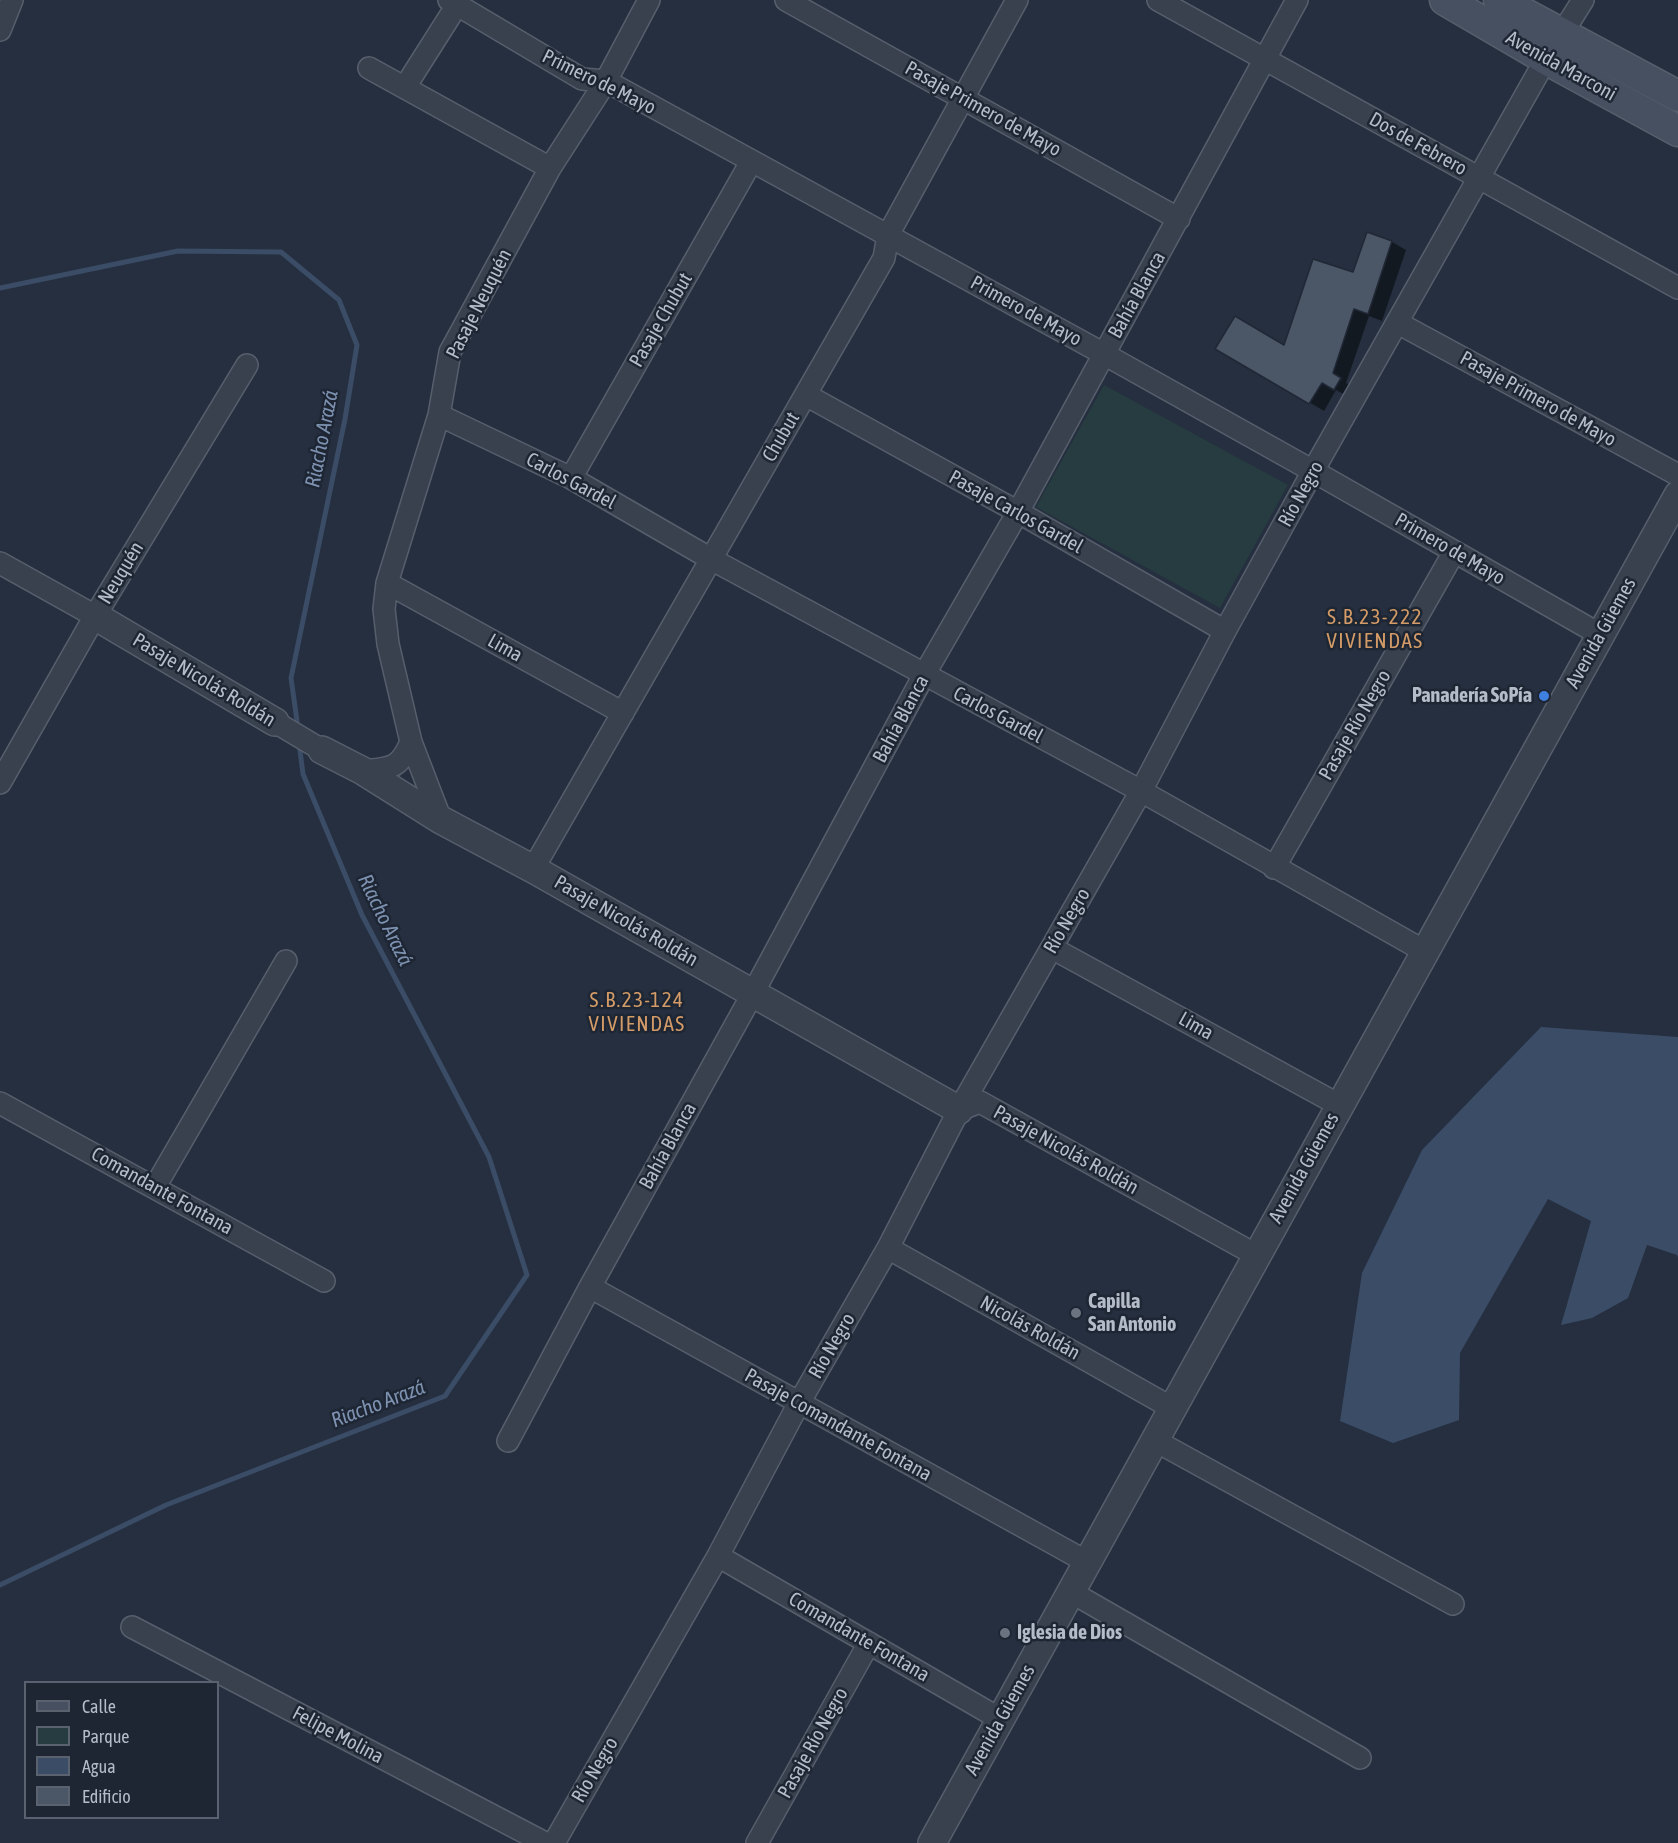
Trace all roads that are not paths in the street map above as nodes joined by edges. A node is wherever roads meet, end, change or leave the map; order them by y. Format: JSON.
{"nodes":[{"id":1,"x":12,"y":0,"type":"edge"},
{"id":2,"x":649,"y":0,"type":"edge"},
{"id":3,"x":786,"y":0,"type":"edge"},
{"id":4,"x":1017,"y":0,"type":"edge"},
{"id":5,"x":1158,"y":0,"type":"edge"},
{"id":6,"x":1298,"y":0,"type":"edge"},
{"id":7,"x":1444,"y":0,"type":"edge"},
{"id":8,"x":1498,"y":0,"type":"edge"},
{"id":9,"x":1583,"y":0,"type":"edge"},
{"id":10,"x":453,"y":2,"type":"edge"},
{"id":11,"x":0,"y":30,"type":"edge"},
{"id":12,"x":1561,"y":34,"type":"junction"},
{"id":13,"x":1266,"y":59,"type":"junction"},
{"id":14,"x":1546,"y":59,"type":"junction"},
{"id":15,"x":369,"y":68,"type":"dead end"},
{"id":16,"x":606,"y":81,"type":"junction"},
{"id":17,"x":405,"y":87,"type":"junction"},
{"id":18,"x":1678,"y":96,"type":"edge"},
{"id":19,"x":964,"y":98,"type":"junction"},
{"id":20,"x":1678,"y":131,"type":"edge"},
{"id":21,"x":751,"y":162,"type":"junction"},
{"id":22,"x":550,"y":168,"type":"junction"},
{"id":23,"x":1479,"y":178,"type":"junction"},
{"id":24,"x":1179,"y":219,"type":"junction"},
{"id":25,"x":888,"y":235,"type":"junction"},
{"id":26,"x":1678,"y":288,"type":"edge"},
{"id":27,"x":1398,"y":323,"type":"junction"},
{"id":28,"x":1104,"y":354,"type":"junction"},
{"id":29,"x":247,"y":365,"type":"dead end"},
{"id":30,"x":806,"y":395,"type":"junction"},
{"id":31,"x":439,"y":415,"type":"junction"},
{"id":32,"x":1313,"y":471,"type":"junction"},
{"id":33,"x":1678,"y":475,"type":"edge"},
{"id":34,"x":571,"y":478,"type":"junction"},
{"id":35,"x":1678,"y":495,"type":"edge"},
{"id":36,"x":1018,"y":512,"type":"junction"},
{"id":37,"x":1454,"y":552,"type":"junction"},
{"id":38,"x":711,"y":559,"type":"junction"},
{"id":39,"x":0,"y":563,"type":"edge"},
{"id":40,"x":387,"y":583,"type":"junction"},
{"id":41,"x":95,"y":616,"type":"junction"},
{"id":42,"x":1225,"y":631,"type":"junction"},
{"id":43,"x":1599,"y":634,"type":"junction"},
{"id":44,"x":924,"y":675,"type":"junction"},
{"id":45,"x":623,"y":713,"type":"junction"},
{"id":46,"x":275,"y":722,"type":"joint"},
{"id":47,"x":411,"y":742,"type":"junction"},
{"id":48,"x":321,"y":750,"type":"joint"},
{"id":49,"x":363,"y":771,"type":"junction"},
{"id":50,"x":0,"y":783,"type":"edge"},
{"id":51,"x":1141,"y":791,"type":"junction"},
{"id":52,"x":441,"y":820,"type":"junction"},
{"id":53,"x":1274,"y":868,"type":"junction"},
{"id":54,"x":533,"y":869,"type":"junction"},
{"id":55,"x":1052,"y":948,"type":"junction"},
{"id":56,"x":1426,"y":952,"type":"junction"},
{"id":57,"x":286,"y":961,"type":"dead end"},
{"id":58,"x":753,"y":993,"type":"junction"},
{"id":59,"x":0,"y":1103,"type":"edge"},
{"id":60,"x":1339,"y":1105,"type":"junction"},
{"id":61,"x":959,"y":1110,"type":"junction"},
{"id":62,"x":155,"y":1187,"type":"junction"},
{"id":63,"x":888,"y":1248,"type":"junction"},
{"id":64,"x":1256,"y":1255,"type":"junction"},
{"id":65,"x":324,"y":1281,"type":"dead end"},
{"id":66,"x":590,"y":1287,"type":"junction"},
{"id":67,"x":799,"y":1403,"type":"junction"},
{"id":68,"x":1172,"y":1408,"type":"junction"},
{"id":69,"x":1154,"y":1440,"type":"junction"},
{"id":70,"x":508,"y":1441,"type":"dead end"},
{"id":71,"x":718,"y":1556,"type":"junction"},
{"id":72,"x":1087,"y":1562,"type":"junction"},
{"id":73,"x":1071,"y":1592,"type":"junction"},
{"id":74,"x":1454,"y":1604,"type":"dead end"},
{"id":75,"x":132,"y":1627,"type":"dead end"},
{"id":76,"x":869,"y":1643,"type":"junction"},
{"id":77,"x":1000,"y":1719,"type":"junction"},
{"id":78,"x":1360,"y":1758,"type":"dead end"},
{"id":79,"x":545,"y":1843,"type":"edge"},
{"id":80,"x":554,"y":1843,"type":"edge"},
{"id":81,"x":757,"y":1843,"type":"edge"},
{"id":82,"x":932,"y":1843,"type":"edge"}],
"edges":[{"from":1,"to":11,"type":"street"},
{"from":2,"to":16,"type":"street","name":"Pasaje Neuquén"},
{"from":3,"to":19,"type":"street","name":"Pasaje Primero de Mayo"},
{"from":4,"to":19,"type":"street","name":"Chubut"},
{"from":5,"to":13,"type":"street","name":"Dos de Febrero"},
{"from":6,"to":13,"type":"street","name":"Bahía Blanca"},
{"from":7,"to":14,"type":"main road","name":"Avenida Marconi"},
{"from":8,"to":12,"type":"main road","name":"Avenida Marconi"},
{"from":9,"to":12,"type":"street","name":"Río Negro"},
{"from":10,"to":16,"type":"street","name":"Primero de Mayo"},
{"from":10,"to":17,"type":"street"},
{"from":12,"to":14,"type":"street","name":"Río Negro"},
{"from":12,"to":18,"type":"main road","name":"Avenida Marconi"},
{"from":13,"to":23,"type":"street","name":"Dos de Febrero"},
{"from":13,"to":24,"type":"street","name":"Bahía Blanca"},
{"from":14,"to":20,"type":"main road","name":"Avenida Marconi"},
{"from":14,"to":23,"type":"street","name":"Río Negro"},
{"from":15,"to":17,"type":"street"},
{"from":16,"to":21,"type":"street","name":"Primero de Mayo"},
{"from":16,"to":22,"type":"street","name":"Pasaje Neuquén"},
{"from":17,"to":22,"type":"street"},
{"from":19,"to":24,"type":"street","name":"Pasaje Primero de Mayo"},
{"from":19,"to":25,"type":"street","name":"Chubut"},
{"from":21,"to":25,"type":"street","name":"Primero de Mayo"},
{"from":21,"to":34,"type":"street","name":"Pasaje Chubut"},
{"from":22,"to":31,"type":"street","name":"Pasaje Neuquén"},
{"from":23,"to":26,"type":"street","name":"Dos de Febrero"},
{"from":23,"to":27,"type":"street","name":"Río Negro"},
{"from":24,"to":28,"type":"street","name":"Bahía Blanca"},
{"from":25,"to":28,"type":"street","name":"Primero de Mayo"},
{"from":25,"to":30,"type":"street","name":"Chubut"},
{"from":27,"to":32,"type":"street","name":"Río Negro"},
{"from":27,"to":33,"type":"street","name":"Pasaje Primero de Mayo"},
{"from":28,"to":32,"type":"street","name":"Primero de Mayo"},
{"from":28,"to":36,"type":"street","name":"Bahía Blanca"},
{"from":29,"to":41,"type":"street","name":"Neuquén"},
{"from":30,"to":36,"type":"street","name":"Pasaje Carlos Gardel"},
{"from":30,"to":38,"type":"street","name":"Chubut"},
{"from":31,"to":34,"type":"street","name":"Carlos Gardel"},
{"from":31,"to":40,"type":"street","name":"Pasaje Neuquén"},
{"from":32,"to":37,"type":"street","name":"Primero de Mayo"},
{"from":32,"to":42,"type":"street","name":"Río Negro"},
{"from":34,"to":38,"type":"street","name":"Carlos Gardel"},
{"from":35,"to":43,"type":"street","name":"Avenida Güemes"},
{"from":36,"to":42,"type":"street","name":"Pasaje Carlos Gardel"},
{"from":36,"to":44,"type":"street","name":"Bahía Blanca"},
{"from":37,"to":43,"type":"street","name":"Primero de Mayo"},
{"from":37,"to":53,"type":"street","name":"Pasaje Río Negro"},
{"from":38,"to":44,"type":"street","name":"Carlos Gardel"},
{"from":38,"to":45,"type":"street","name":"Chubut"},
{"from":39,"to":41,"type":"street","name":"Pasaje Nicolás Roldán"},
{"from":40,"to":45,"type":"street","name":"Lima"},
{"from":40,"to":47,"type":"street","name":"Pasaje Neuquén"},
{"from":41,"to":46,"type":"street","name":"Pasaje Nicolás Roldán"},
{"from":41,"to":50,"type":"street","name":"Neuquén"},
{"from":42,"to":51,"type":"street","name":"Río Negro"},
{"from":43,"to":56,"type":"street","name":"Avenida Güemes"},
{"from":44,"to":51,"type":"street","name":"Carlos Gardel"},
{"from":44,"to":58,"type":"street","name":"Bahía Blanca"},
{"from":45,"to":54,"type":"street","name":"Chubut"},
{"from":46,"to":48,"type":"street","name":"Pasaje Nicolás Roldán"},
{"from":47,"to":49,"type":"street"},
{"from":47,"to":52,"type":"street","name":"Pasaje Neuquén"},
{"from":48,"to":49,"type":"street","name":"Pasaje Nicolás Roldán"},
{"from":49,"to":52,"type":"street","name":"Pasaje Nicolás Roldán"},
{"from":51,"to":53,"type":"street","name":"Carlos Gardel"},
{"from":51,"to":55,"type":"street","name":"Río Negro"},
{"from":52,"to":54,"type":"street","name":"Pasaje Nicolás Roldán"},
{"from":53,"to":56,"type":"street","name":"Carlos Gardel"},
{"from":54,"to":58,"type":"street","name":"Pasaje Nicolás Roldán"},
{"from":55,"to":60,"type":"street","name":"Lima"},
{"from":55,"to":61,"type":"street","name":"Río Negro"},
{"from":56,"to":60,"type":"street","name":"Avenida Güemes"},
{"from":57,"to":62,"type":"street"},
{"from":58,"to":61,"type":"street","name":"Pasaje Nicolás Roldán"},
{"from":58,"to":66,"type":"street","name":"Bahía Blanca"},
{"from":59,"to":62,"type":"street","name":"Comandante Fontana"},
{"from":60,"to":64,"type":"street","name":"Avenida Güemes"},
{"from":61,"to":63,"type":"street","name":"Río Negro"},
{"from":61,"to":64,"type":"street","name":"Pasaje Nicolás Roldán"},
{"from":62,"to":65,"type":"street","name":"Comandante Fontana"},
{"from":63,"to":67,"type":"street","name":"Río Negro"},
{"from":63,"to":68,"type":"street","name":"Nicolás Roldán"},
{"from":64,"to":68,"type":"street","name":"Avenida Güemes"},
{"from":66,"to":67,"type":"street","name":"Pasaje Comandante Fontana"},
{"from":66,"to":70,"type":"street","name":"Bahía Blanca"},
{"from":67,"to":71,"type":"street","name":"Río Negro"},
{"from":67,"to":72,"type":"street","name":"Pasaje Comandante Fontana"},
{"from":68,"to":69,"type":"street","name":"Avenida Güemes"},
{"from":69,"to":72,"type":"street","name":"Avenida Güemes"},
{"from":69,"to":74,"type":"street"},
{"from":71,"to":76,"type":"street","name":"Comandante Fontana"},
{"from":71,"to":80,"type":"street","name":"Río Negro"},
{"from":72,"to":73,"type":"street","name":"Avenida Güemes"},
{"from":73,"to":77,"type":"street","name":"Avenida Güemes"},
{"from":73,"to":78,"type":"street"},
{"from":75,"to":79,"type":"street","name":"Felipe Molina"},
{"from":76,"to":77,"type":"street","name":"Comandante Fontana"},
{"from":76,"to":81,"type":"street","name":"Pasaje Río Negro"},
{"from":77,"to":82,"type":"street","name":"Avenida Güemes"}]}
